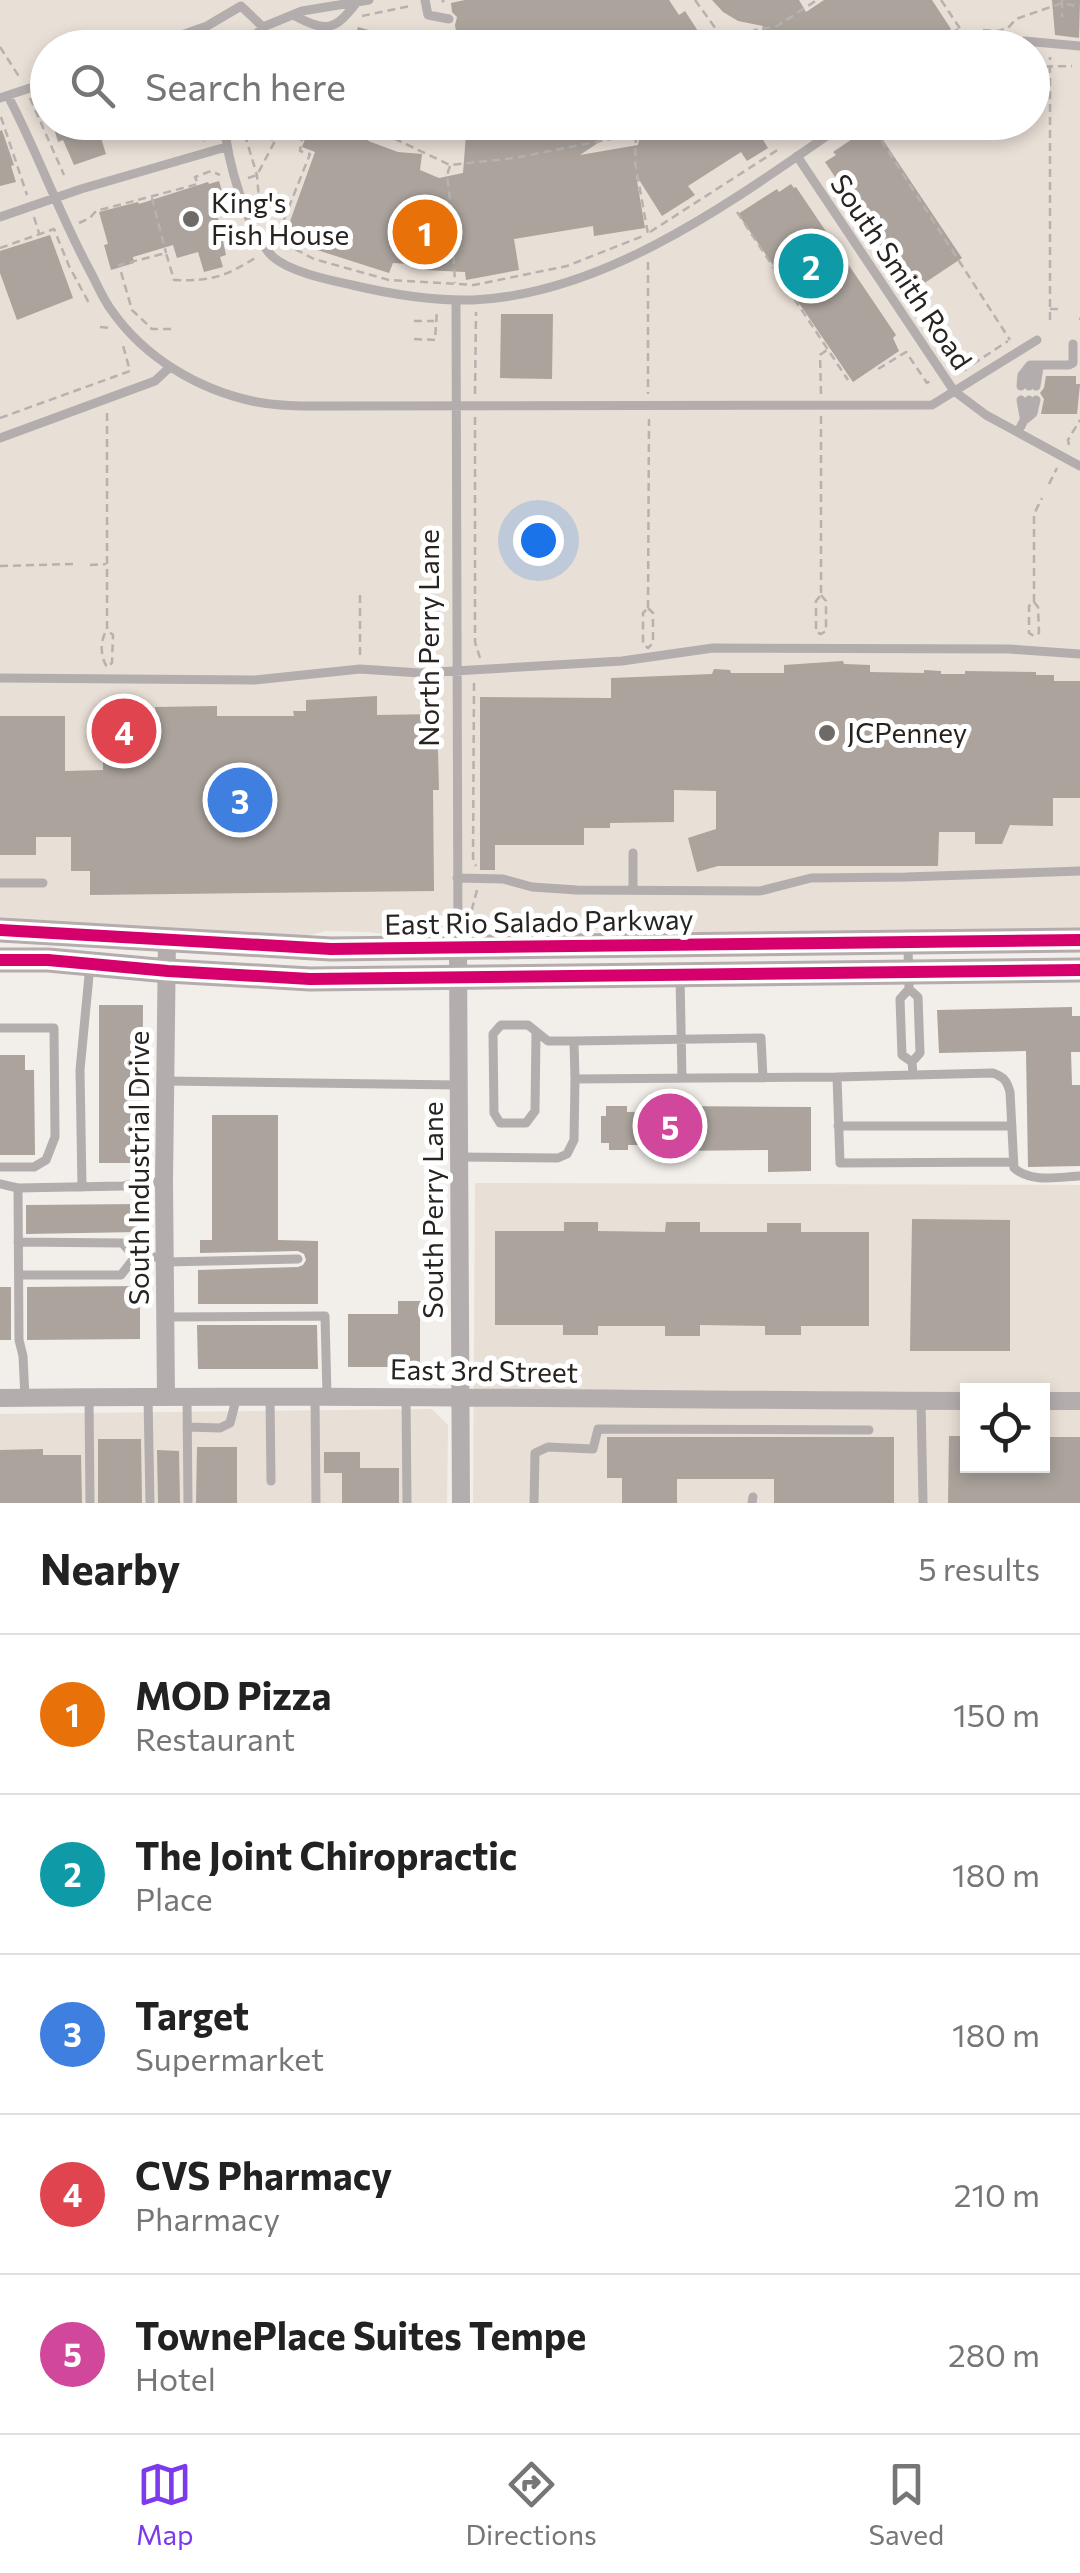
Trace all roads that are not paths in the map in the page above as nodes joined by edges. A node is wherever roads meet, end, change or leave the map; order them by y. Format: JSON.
{"nodes":[{"id":1,"x":369,"y":0,"type":"edge"},
{"id":2,"x":425,"y":0,"type":"edge"},
{"id":3,"x":357,"y":2,"type":"edge"},
{"id":4,"x":294,"y":15,"type":"junction"},
{"id":5,"x":449,"y":20,"type":"dead end"},
{"id":6,"x":264,"y":28,"type":"joint"},
{"id":7,"x":196,"y":30,"type":"edge"},
{"id":8,"x":1050,"y":43,"type":"edge"},
{"id":9,"x":1080,"y":46,"type":"edge"},
{"id":10,"x":30,"y":89,"type":"edge"},
{"id":11,"x":4,"y":97,"type":"edge"},
{"id":12,"x":225,"y":140,"type":"edge"},
{"id":13,"x":820,"y":140,"type":"edge"},
{"id":14,"x":226,"y":147,"type":"junction"},
{"id":15,"x":796,"y":156,"type":"junction"},
{"id":16,"x":54,"y":199,"type":"junction"},
{"id":17,"x":0,"y":217,"type":"edge"},
{"id":18,"x":456,"y":300,"type":"junction"},
{"id":19,"x":1037,"y":340,"type":"dead end"},
{"id":20,"x":1073,"y":344,"type":"dead end"},
{"id":21,"x":170,"y":367,"type":"junction"},
{"id":22,"x":1028,"y":386,"type":"dead end"},
{"id":23,"x":954,"y":391,"type":"junction"},
{"id":24,"x":1028,"y":400,"type":"dead end"},
{"id":25,"x":456,"y":404,"type":"junction"},
{"id":26,"x":1018,"y":432,"type":"junction"},
{"id":27,"x":0,"y":438,"type":"edge"},
{"id":28,"x":1080,"y":466,"type":"edge"},
{"id":29,"x":1080,"y":654,"type":"edge"},
{"id":30,"x":456,"y":670,"type":"junction"},
{"id":31,"x":0,"y":678,"type":"edge"},
{"id":32,"x":634,"y":852,"type":"dead end"},
{"id":33,"x":1080,"y":871,"type":"edge"},
{"id":34,"x":457,"y":878,"type":"junction"},
{"id":35,"x":0,"y":883,"type":"edge"},
{"id":36,"x":43,"y":883,"type":"dead end"},
{"id":37,"x":633,"y":890,"type":"junction"},
{"id":38,"x":0,"y":930,"type":"edge"},
{"id":39,"x":168,"y":939,"type":"junction"},
{"id":40,"x":1080,"y":940,"type":"edge"},
{"id":41,"x":908,"y":943,"type":"junction"},
{"id":42,"x":458,"y":948,"type":"junction"},
{"id":43,"x":0,"y":960,"type":"edge"},
{"id":44,"x":90,"y":964,"type":"junction"},
{"id":45,"x":1080,"y":970,"type":"edge"},
{"id":46,"x":168,"y":971,"type":"junction"},
{"id":47,"x":680,"y":976,"type":"junction"},
{"id":48,"x":458,"y":977,"type":"junction"},
{"id":49,"x":909,"y":981,"type":"junction"},
{"id":50,"x":0,"y":1028,"type":"edge"},
{"id":51,"x":536,"y":1033,"type":"junction"},
{"id":52,"x":681,"y":1040,"type":"junction"},
{"id":53,"x":574,"y":1041,"type":"junction"},
{"id":54,"x":912,"y":1062,"type":"junction"},
{"id":55,"x":913,"y":1075,"type":"junction"},
{"id":56,"x":836,"y":1076,"type":"junction"},
{"id":57,"x":682,"y":1078,"type":"junction"},
{"id":58,"x":762,"y":1078,"type":"junction"},
{"id":59,"x":575,"y":1080,"type":"junction"},
{"id":60,"x":166,"y":1081,"type":"junction"},
{"id":61,"x":459,"y":1085,"type":"junction"},
{"id":62,"x":838,"y":1126,"type":"junction"},
{"id":63,"x":1012,"y":1126,"type":"junction"},
{"id":64,"x":460,"y":1158,"type":"junction"},
{"id":65,"x":1013,"y":1162,"type":"junction"},
{"id":66,"x":0,"y":1168,"type":"edge"},
{"id":67,"x":1080,"y":1176,"type":"edge"},
{"id":68,"x":164,"y":1182,"type":"junction"},
{"id":69,"x":0,"y":1184,"type":"edge"},
{"id":70,"x":82,"y":1186,"type":"junction"},
{"id":71,"x":18,"y":1188,"type":"junction"},
{"id":72,"x":18,"y":1242,"type":"junction"},
{"id":73,"x":134,"y":1257,"type":"junction"},
{"id":74,"x":298,"y":1258,"type":"dead end"},
{"id":75,"x":166,"y":1260,"type":"junction"},
{"id":76,"x":19,"y":1275,"type":"junction"},
{"id":77,"x":166,"y":1317,"type":"junction"},
{"id":78,"x":187,"y":1396,"type":"junction"},
{"id":79,"x":237,"y":1396,"type":"junction"},
{"id":80,"x":270,"y":1396,"type":"junction"},
{"id":81,"x":321,"y":1396,"type":"junction"},
{"id":82,"x":406,"y":1396,"type":"junction"},
{"id":83,"x":89,"y":1397,"type":"junction"},
{"id":84,"x":157,"y":1397,"type":"junction"},
{"id":85,"x":461,"y":1397,"type":"junction"},
{"id":86,"x":0,"y":1398,"type":"edge"},
{"id":87,"x":25,"y":1398,"type":"junction"},
{"id":88,"x":921,"y":1401,"type":"junction"},
{"id":89,"x":960,"y":1401,"type":"edge"},
{"id":90,"x":1050,"y":1401,"type":"edge"},
{"id":91,"x":1080,"y":1401,"type":"edge"},
{"id":92,"x":187,"y":1426,"type":"junction"},
{"id":93,"x":869,"y":1430,"type":"dead end"},
{"id":94,"x":271,"y":1481,"type":"dead end"},
{"id":95,"x":90,"y":1503,"type":"edge"},
{"id":96,"x":150,"y":1503,"type":"edge"},
{"id":97,"x":188,"y":1503,"type":"edge"},
{"id":98,"x":316,"y":1503,"type":"edge"},
{"id":99,"x":407,"y":1503,"type":"edge"},
{"id":100,"x":462,"y":1503,"type":"edge"},
{"id":101,"x":534,"y":1503,"type":"edge"},
{"id":102,"x":923,"y":1503,"type":"edge"}],
"edges":[{"from":1,"to":3,"type":"lane"},
{"from":2,"to":5,"type":"lane"},
{"from":3,"to":4,"type":"lane"},
{"from":3,"to":4,"type":"lane"},
{"from":4,"to":6,"type":"lane"},
{"from":6,"to":7,"type":"lane"},
{"from":8,"to":9,"type":"lane"},
{"from":10,"to":11,"type":"lane"},
{"from":11,"to":16,"type":"lane"},
{"from":12,"to":14,"type":"lane"},
{"from":13,"to":15,"type":"lane"},
{"from":14,"to":16,"type":"lane"},
{"from":14,"to":18,"type":"lane"},
{"from":15,"to":18,"type":"lane"},
{"from":15,"to":23,"type":"lane","name":"South Smith Road"},
{"from":16,"to":17,"type":"lane"},
{"from":16,"to":21,"type":"lane"},
{"from":18,"to":25,"type":"lane","name":"North Perry Lane"},
{"from":19,"to":23,"type":"lane"},
{"from":20,"to":22,"type":"lane"},
{"from":21,"to":25,"type":"lane"},
{"from":21,"to":27,"type":"lane"},
{"from":23,"to":25,"type":"lane"},
{"from":23,"to":26,"type":"lane","name":"South Smith Road"},
{"from":24,"to":26,"type":"lane"},
{"from":25,"to":30,"type":"lane","name":"North Perry Lane"},
{"from":26,"to":28,"type":"lane","name":"South Smith Road"},
{"from":29,"to":30,"type":"lane"},
{"from":30,"to":31,"type":"lane"},
{"from":30,"to":34,"type":"lane","name":"North Perry Lane"},
{"from":32,"to":37,"type":"lane"},
{"from":33,"to":37,"type":"lane"},
{"from":34,"to":37,"type":"lane"},
{"from":34,"to":42,"type":"lane","name":"North Perry Lane"},
{"from":35,"to":36,"type":"lane"},
{"from":38,"to":39,"type":"main road","name":"East Rio Salado Parkway"},
{"from":39,"to":42,"type":"main road","name":"East Rio Salado Parkway"},
{"from":39,"to":46,"type":"street","name":"South Industrial Drive"},
{"from":40,"to":41,"type":"main road","name":"East Rio Salado Parkway"},
{"from":41,"to":42,"type":"main road","name":"East Rio Salado Parkway"},
{"from":41,"to":49,"type":"lane"},
{"from":42,"to":48,"type":"street","name":"North Perry Lane"},
{"from":43,"to":44,"type":"main road","name":"East Rio Salado Parkway"},
{"from":44,"to":46,"type":"main road","name":"East Rio Salado Parkway"},
{"from":44,"to":70,"type":"lane"},
{"from":45,"to":49,"type":"main road","name":"East Rio Salado Parkway"},
{"from":46,"to":48,"type":"main road","name":"East Rio Salado Parkway"},
{"from":46,"to":60,"type":"street","name":"South Industrial Drive"},
{"from":47,"to":48,"type":"main road","name":"East Rio Salado Parkway"},
{"from":47,"to":49,"type":"main road","name":"East Rio Salado Parkway"},
{"from":47,"to":52,"type":"lane"},
{"from":48,"to":61,"type":"street","name":"South Perry Lane"},
{"from":49,"to":54,"type":"lane"},
{"from":49,"to":54,"type":"lane"},
{"from":50,"to":66,"type":"lane"},
{"from":51,"to":51,"type":"lane"},
{"from":51,"to":53,"type":"lane"},
{"from":52,"to":53,"type":"lane"},
{"from":52,"to":57,"type":"lane"},
{"from":52,"to":58,"type":"lane"},
{"from":53,"to":59,"type":"lane"},
{"from":54,"to":55,"type":"lane"},
{"from":55,"to":56,"type":"lane"},
{"from":55,"to":63,"type":"lane"},
{"from":56,"to":58,"type":"lane"},
{"from":56,"to":62,"type":"lane"},
{"from":57,"to":58,"type":"lane"},
{"from":57,"to":59,"type":"lane"},
{"from":59,"to":64,"type":"lane"},
{"from":60,"to":61,"type":"lane"},
{"from":60,"to":68,"type":"street","name":"South Industrial Drive"},
{"from":61,"to":64,"type":"street","name":"South Perry Lane"},
{"from":62,"to":63,"type":"lane"},
{"from":62,"to":65,"type":"lane"},
{"from":63,"to":65,"type":"lane"},
{"from":64,"to":85,"type":"street","name":"South Perry Lane"},
{"from":65,"to":67,"type":"lane"},
{"from":68,"to":70,"type":"lane"},
{"from":68,"to":75,"type":"street","name":"South Industrial Drive"},
{"from":69,"to":71,"type":"lane"},
{"from":70,"to":71,"type":"lane"},
{"from":71,"to":72,"type":"lane"},
{"from":72,"to":73,"type":"lane"},
{"from":72,"to":76,"type":"lane"},
{"from":73,"to":75,"type":"lane"},
{"from":73,"to":76,"type":"lane"},
{"from":74,"to":75,"type":"lane"},
{"from":75,"to":77,"type":"street","name":"South Industrial Drive"},
{"from":76,"to":87,"type":"lane"},
{"from":77,"to":81,"type":"lane"},
{"from":77,"to":84,"type":"street","name":"South Industrial Drive"},
{"from":78,"to":79,"type":"street","name":"East 3rd Street"},
{"from":78,"to":84,"type":"street","name":"East 3rd Street"},
{"from":78,"to":92,"type":"lane"},
{"from":79,"to":80,"type":"street","name":"East 3rd Street"},
{"from":79,"to":92,"type":"lane"},
{"from":80,"to":81,"type":"street","name":"East 3rd Street"},
{"from":80,"to":94,"type":"lane"},
{"from":81,"to":82,"type":"street","name":"East 3rd Street"},
{"from":81,"to":98,"type":"lane"},
{"from":82,"to":85,"type":"street","name":"East 3rd Street"},
{"from":82,"to":99,"type":"lane"},
{"from":83,"to":84,"type":"street","name":"East 3rd Street"},
{"from":83,"to":87,"type":"street","name":"East 3rd Street"},
{"from":83,"to":95,"type":"lane"},
{"from":84,"to":96,"type":"lane"},
{"from":85,"to":88,"type":"street","name":"East 3rd Street"},
{"from":85,"to":100,"type":"street","name":"South Perry Lane"},
{"from":86,"to":87,"type":"street","name":"East 3rd Street"},
{"from":88,"to":89,"type":"street","name":"East 3rd Street"},
{"from":88,"to":102,"type":"lane"},
{"from":90,"to":91,"type":"street"},
{"from":92,"to":97,"type":"lane"},
{"from":93,"to":101,"type":"lane"}]}
